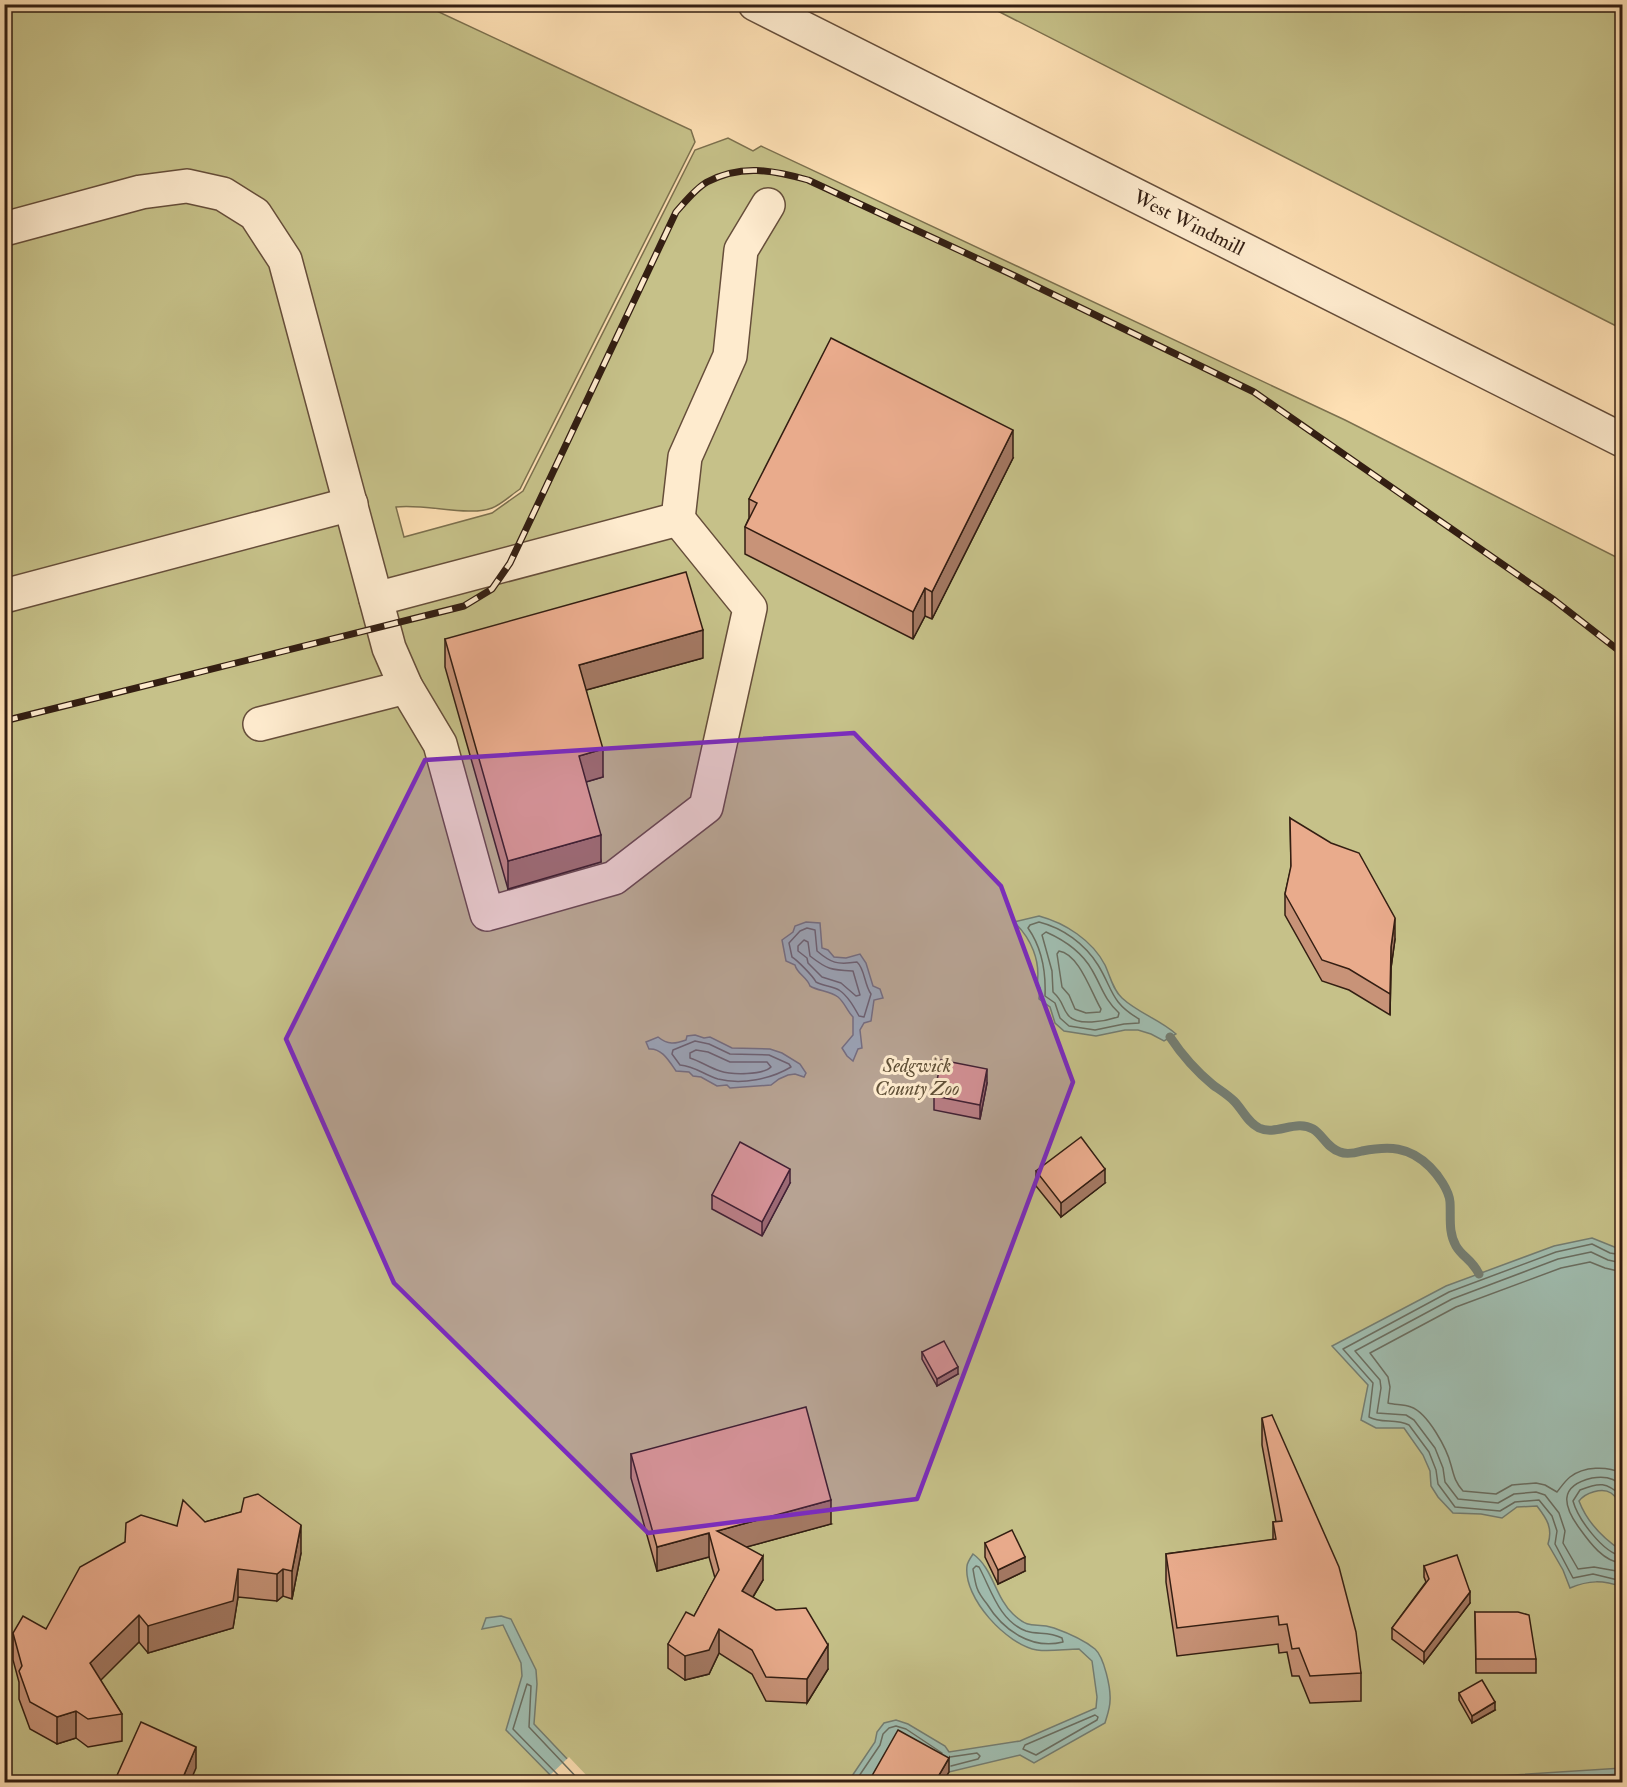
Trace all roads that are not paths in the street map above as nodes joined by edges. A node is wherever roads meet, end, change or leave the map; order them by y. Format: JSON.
{"nodes":[{"id":1,"x":755,"y":4,"type":"edge"},
{"id":2,"x":768,"y":206,"type":"dead end"},
{"id":3,"x":4,"y":229,"type":"edge"},
{"id":4,"x":1623,"y":440,"type":"edge"},
{"id":5,"x":351,"y":504,"type":"junction"},
{"id":6,"x":678,"y":519,"type":"junction"},
{"id":7,"x":4,"y":596,"type":"edge"},
{"id":8,"x":376,"y":598,"type":"junction"},
{"id":9,"x":405,"y":687,"type":"junction"},
{"id":10,"x":260,"y":724,"type":"dead end"}],
"edges":[{"from":1,"to":4,"type":"street","name":"West Windmill"},
{"from":2,"to":6,"type":"street"},
{"from":3,"to":5,"type":"street"},
{"from":5,"to":7,"type":"street"},
{"from":5,"to":8,"type":"street"},
{"from":6,"to":8,"type":"street"},
{"from":6,"to":9,"type":"street"},
{"from":8,"to":9,"type":"street"},
{"from":9,"to":10,"type":"street"}]}
